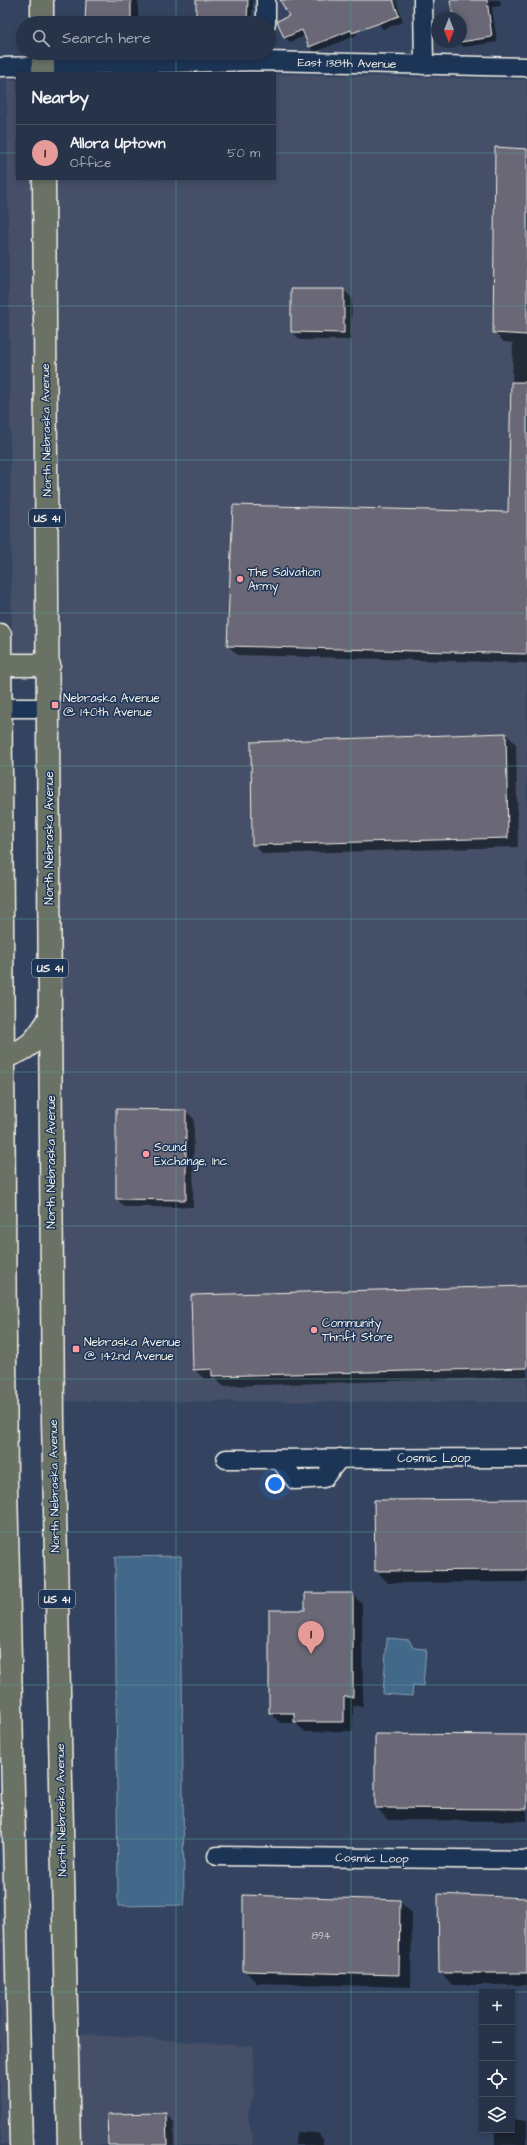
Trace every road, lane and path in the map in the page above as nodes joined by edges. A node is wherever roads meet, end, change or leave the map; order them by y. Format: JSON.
{"nodes":[{"id":1,"x":42,"y":0,"type":"edge"},
{"id":2,"x":266,"y":0,"type":"edge"},
{"id":3,"x":423,"y":0,"type":"edge"},
{"id":4,"x":42,"y":16,"type":"edge"},
{"id":5,"x":266,"y":16,"type":"edge"},
{"id":6,"x":276,"y":57,"type":"edge"},
{"id":7,"x":170,"y":60,"type":"edge"},
{"id":8,"x":43,"y":64,"type":"edge"},
{"id":9,"x":424,"y":64,"type":"junction"},
{"id":10,"x":0,"y":67,"type":"edge"},
{"id":11,"x":527,"y":67,"type":"edge"},
{"id":12,"x":44,"y":180,"type":"edge"},
{"id":13,"x":0,"y":635,"type":"edge"},
{"id":14,"x":0,"y":665,"type":"edge"},
{"id":15,"x":49,"y":666,"type":"junction"},
{"id":16,"x":0,"y":708,"type":"edge"},
{"id":17,"x":49,"y":708,"type":"junction"},
{"id":18,"x":50,"y":1018,"type":"junction"},
{"id":19,"x":1,"y":1057,"type":"edge"},
{"id":20,"x":527,"y":1458,"type":"edge"},
{"id":21,"x":226,"y":1459,"type":"dead end"},
{"id":22,"x":217,"y":1856,"type":"dead end"},
{"id":23,"x":527,"y":1860,"type":"edge"},
{"id":24,"x":21,"y":2145,"type":"edge"},
{"id":25,"x":69,"y":2145,"type":"edge"}],
"edges":[{"from":1,"to":4,"type":"main road"},
{"from":2,"to":5,"type":"street"},
{"from":3,"to":9,"type":"street"},
{"from":6,"to":9,"type":"street","name":"East 138th Avenue"},
{"from":7,"to":8,"type":"street","name":"East 138th Avenue"},
{"from":8,"to":10,"type":"street","name":"East 138th Avenue"},
{"from":9,"to":11,"type":"street","name":"East 138th Avenue"},
{"from":12,"to":15,"type":"main road","name":"North Nebraska Avenue","number":"US 41"},
{"from":13,"to":14,"type":"main road"},
{"from":14,"to":15,"type":"main road"},
{"from":14,"to":16,"type":"main road"},
{"from":15,"to":17,"type":"main road","name":"North Nebraska Avenue","number":"US 41"},
{"from":16,"to":17,"type":"street"},
{"from":16,"to":19,"type":"main road"},
{"from":17,"to":18,"type":"main road","name":"North Nebraska Avenue","number":"US 41"},
{"from":18,"to":19,"type":"main road"},
{"from":18,"to":25,"type":"main road","name":"North Nebraska Avenue","number":"US 41"},
{"from":19,"to":24,"type":"main road"},
{"from":20,"to":21,"type":"street","name":"Cosmic Loop"},
{"from":22,"to":23,"type":"street","name":"Cosmic Loop"}]}
